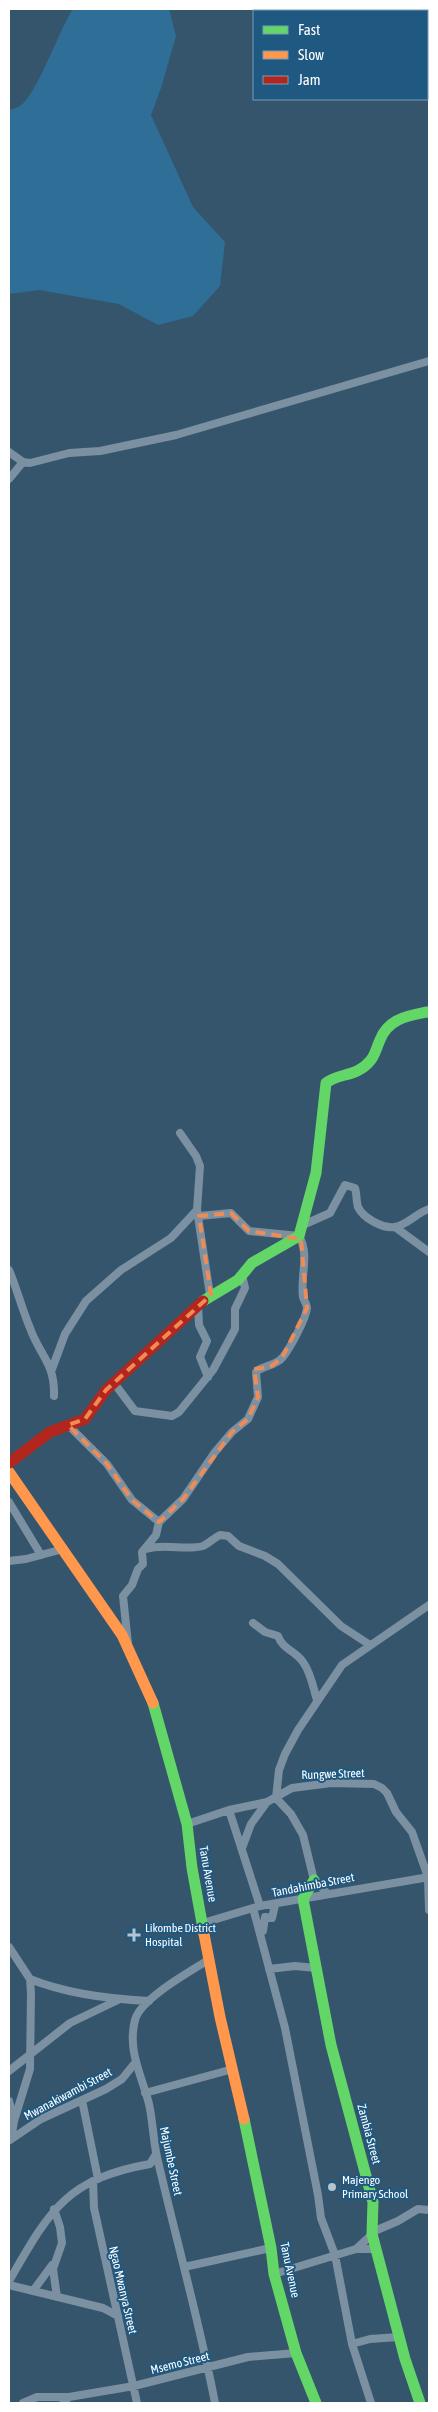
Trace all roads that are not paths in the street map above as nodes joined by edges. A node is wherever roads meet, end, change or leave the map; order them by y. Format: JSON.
{"nodes":[{"id":1,"x":429,"y":361,"type":"edge"},
{"id":2,"x":9,"y":452,"type":"edge"},
{"id":3,"x":23,"y":462,"type":"junction"},
{"id":4,"x":9,"y":480,"type":"edge"},
{"id":5,"x":427,"y":1012,"type":"dead end"},
{"id":6,"x":180,"y":1133,"type":"dead end"},
{"id":7,"x":429,"y":1209,"type":"edge"},
{"id":8,"x":198,"y":1213,"type":"junction"},
{"id":9,"x":395,"y":1227,"type":"junction"},
{"id":10,"x":301,"y":1230,"type":"junction"},
{"id":11,"x":429,"y":1252,"type":"edge"},
{"id":12,"x":9,"y":1270,"type":"edge"},
{"id":13,"x":242,"y":1275,"type":"junction"},
{"id":14,"x":210,"y":1295,"type":"junction"},
{"id":15,"x":198,"y":1305,"type":"junction"},
{"id":16,"x":52,"y":1369,"type":"junction"},
{"id":17,"x":208,"y":1377,"type":"junction"},
{"id":18,"x":114,"y":1383,"type":"junction"},
{"id":19,"x":54,"y":1396,"type":"dead end"},
{"id":20,"x":68,"y":1425,"type":"junction"},
{"id":21,"x":9,"y":1463,"type":"edge"},
{"id":22,"x":9,"y":1472,"type":"edge"},
{"id":23,"x":9,"y":1502,"type":"edge"},
{"id":24,"x":159,"y":1522,"type":"junction"},
{"id":25,"x":63,"y":1549,"type":"junction"},
{"id":26,"x":146,"y":1549,"type":"junction"},
{"id":27,"x":41,"y":1555,"type":"junction"},
{"id":28,"x":9,"y":1561,"type":"edge"},
{"id":29,"x":429,"y":1605,"type":"edge"},
{"id":30,"x":253,"y":1623,"type":"dead end"},
{"id":31,"x":370,"y":1646,"type":"junction"},
{"id":32,"x":128,"y":1649,"type":"junction"},
{"id":33,"x":318,"y":1700,"type":"junction"},
{"id":34,"x":276,"y":1798,"type":"junction"},
{"id":35,"x":266,"y":1802,"type":"junction"},
{"id":36,"x":229,"y":1810,"type":"junction"},
{"id":37,"x":186,"y":1824,"type":"junction"},
{"id":38,"x":242,"y":1849,"type":"junction"},
{"id":39,"x":429,"y":1877,"type":"edge"},
{"id":40,"x":314,"y":1880,"type":"junction"},
{"id":41,"x":328,"y":1893,"type":"junction"},
{"id":42,"x":303,"y":1899,"type":"junction"},
{"id":43,"x":274,"y":1905,"type":"junction"},
{"id":44,"x":256,"y":1907,"type":"junction"},
{"id":45,"x":429,"y":1910,"type":"edge"},
{"id":46,"x":203,"y":1923,"type":"junction"},
{"id":47,"x":263,"y":1941,"type":"junction"},
{"id":48,"x":9,"y":1947,"type":"edge"},
{"id":49,"x":210,"y":1959,"type":"junction"},
{"id":50,"x":316,"y":1968,"type":"junction"},
{"id":51,"x":269,"y":1969,"type":"junction"},
{"id":52,"x":30,"y":1979,"type":"junction"},
{"id":53,"x":120,"y":1999,"type":"junction"},
{"id":54,"x":149,"y":2001,"type":"junction"},
{"id":55,"x":31,"y":2054,"type":"junction"},
{"id":56,"x":135,"y":2063,"type":"junction"},
{"id":57,"x":233,"y":2070,"type":"junction"},
{"id":58,"x":9,"y":2071,"type":"edge"},
{"id":59,"x":145,"y":2093,"type":"junction"},
{"id":60,"x":82,"y":2100,"type":"junction"},
{"id":61,"x":9,"y":2101,"type":"edge"},
{"id":62,"x":14,"y":2121,"type":"junction"},
{"id":63,"x":10,"y":2140,"type":"edge"},
{"id":64,"x":156,"y":2154,"type":"junction"},
{"id":65,"x":150,"y":2164,"type":"junction"},
{"id":66,"x":161,"y":2171,"type":"junction"},
{"id":67,"x":96,"y":2180,"type":"junction"},
{"id":68,"x":54,"y":2209,"type":"junction"},
{"id":69,"x":429,"y":2210,"type":"edge"},
{"id":70,"x":372,"y":2234,"type":"junction"},
{"id":71,"x":271,"y":2248,"type":"junction"},
{"id":72,"x":356,"y":2249,"type":"junction"},
{"id":73,"x":377,"y":2249,"type":"junction"},
{"id":74,"x":334,"y":2255,"type":"junction"},
{"id":75,"x":53,"y":2264,"type":"junction"},
{"id":76,"x":184,"y":2267,"type":"junction"},
{"id":77,"x":274,"y":2274,"type":"junction"},
{"id":78,"x":9,"y":2283,"type":"edge"},
{"id":79,"x":33,"y":2291,"type":"junction"},
{"id":80,"x":57,"y":2297,"type":"junction"},
{"id":81,"x":118,"y":2316,"type":"junction"},
{"id":82,"x":399,"y":2337,"type":"junction"},
{"id":83,"x":352,"y":2344,"type":"junction"},
{"id":84,"x":296,"y":2353,"type":"junction"},
{"id":85,"x":208,"y":2368,"type":"junction"},
{"id":86,"x":134,"y":2386,"type":"junction"},
{"id":87,"x":69,"y":2397,"type":"junction"},
{"id":88,"x":23,"y":2403,"type":"edge"},
{"id":89,"x":63,"y":2403,"type":"edge"},
{"id":90,"x":136,"y":2403,"type":"edge"},
{"id":91,"x":215,"y":2403,"type":"edge"},
{"id":92,"x":316,"y":2403,"type":"edge"},
{"id":93,"x":371,"y":2403,"type":"edge"},
{"id":94,"x":420,"y":2403,"type":"edge"}],
"edges":[{"from":1,"to":3,"type":"street"},
{"from":2,"to":3,"type":"street"},
{"from":3,"to":4,"type":"street"},
{"from":5,"to":10,"type":"street"},
{"from":6,"to":8,"type":"street"},
{"from":7,"to":9,"type":"street"},
{"from":8,"to":10,"type":"street"},
{"from":8,"to":14,"type":"street"},
{"from":8,"to":16,"type":"street"},
{"from":9,"to":10,"type":"street"},
{"from":9,"to":11,"type":"street"},
{"from":10,"to":13,"type":"street"},
{"from":10,"to":24,"type":"street"},
{"from":12,"to":16,"type":"street"},
{"from":13,"to":14,"type":"street"},
{"from":13,"to":17,"type":"street"},
{"from":14,"to":15,"type":"street"},
{"from":15,"to":17,"type":"street"},
{"from":15,"to":18,"type":"street"},
{"from":16,"to":19,"type":"street"},
{"from":17,"to":18,"type":"street"},
{"from":18,"to":20,"type":"street"},
{"from":20,"to":21,"type":"street"},
{"from":20,"to":24,"type":"street"},
{"from":22,"to":25,"type":"street","name":"Tanu Avenue"},
{"from":23,"to":27,"type":"street"},
{"from":24,"to":26,"type":"street"},
{"from":25,"to":27,"type":"street"},
{"from":25,"to":32,"type":"street","name":"Tanu Avenue"},
{"from":26,"to":31,"type":"street"},
{"from":26,"to":32,"type":"street"},
{"from":27,"to":28,"type":"street"},
{"from":29,"to":31,"type":"street"},
{"from":30,"to":33,"type":"street"},
{"from":31,"to":33,"type":"street"},
{"from":32,"to":37,"type":"street","name":"Tanu Avenue"},
{"from":33,"to":34,"type":"street"},
{"from":34,"to":35,"type":"street","name":"Rungwe Street"},
{"from":34,"to":39,"type":"street","name":"Rungwe Street"},
{"from":34,"to":40,"type":"street"},
{"from":35,"to":36,"type":"street","name":"Rungwe Street"},
{"from":35,"to":38,"type":"street"},
{"from":36,"to":37,"type":"street","name":"Rungwe Street"},
{"from":36,"to":38,"type":"street"},
{"from":37,"to":46,"type":"street","name":"Tanu Avenue"},
{"from":38,"to":44,"type":"street"},
{"from":39,"to":41,"type":"street","name":"Tandahimba Street"},
{"from":39,"to":45,"type":"street","name":"Rungwe Street"},
{"from":40,"to":41,"type":"street"},
{"from":40,"to":42,"type":"street"},
{"from":41,"to":42,"type":"street","name":"Tandahimba Street"},
{"from":42,"to":43,"type":"street","name":"Tandahimba Street"},
{"from":42,"to":50,"type":"street","name":"Zambia Street"},
{"from":43,"to":44,"type":"street","name":"Tandahimba Street"},
{"from":43,"to":47,"type":"street"},
{"from":44,"to":46,"type":"street","name":"Tandahimba Street"},
{"from":44,"to":47,"type":"street"},
{"from":46,"to":49,"type":"street","name":"Tanu Avenue"},
{"from":47,"to":51,"type":"street"},
{"from":48,"to":52,"type":"street"},
{"from":49,"to":54,"type":"street","name":"Majumbe Street"},
{"from":49,"to":57,"type":"street","name":"Tanu Avenue"},
{"from":50,"to":51,"type":"street"},
{"from":50,"to":70,"type":"street","name":"Zambia Street"},
{"from":51,"to":74,"type":"street"},
{"from":52,"to":53,"type":"street"},
{"from":52,"to":55,"type":"street"},
{"from":53,"to":54,"type":"street"},
{"from":53,"to":55,"type":"street"},
{"from":54,"to":56,"type":"street","name":"Majumbe Street"},
{"from":55,"to":58,"type":"street"},
{"from":55,"to":62,"type":"street"},
{"from":56,"to":59,"type":"street","name":"Majumbe Street"},
{"from":56,"to":60,"type":"street","name":"Mwanakiwambi Street"},
{"from":57,"to":59,"type":"street"},
{"from":57,"to":71,"type":"street","name":"Tanu Avenue"},
{"from":59,"to":64,"type":"street","name":"Majumbe Street"},
{"from":60,"to":63,"type":"street","name":"Mwanakiwambi Street"},
{"from":60,"to":67,"type":"street","name":"Ngao Mwanya Street"},
{"from":61,"to":62,"type":"street"},
{"from":62,"to":63,"type":"street"},
{"from":64,"to":65,"type":"street"},
{"from":64,"to":66,"type":"street","name":"Majumbe Street"},
{"from":65,"to":66,"type":"street"},
{"from":65,"to":67,"type":"street"},
{"from":66,"to":76,"type":"street","name":"Majumbe Street"},
{"from":67,"to":68,"type":"street"},
{"from":67,"to":81,"type":"street","name":"Ngao Mwanya Street"},
{"from":68,"to":75,"type":"street"},
{"from":68,"to":78,"type":"street"},
{"from":69,"to":70,"type":"street"},
{"from":70,"to":72,"type":"street"},
{"from":70,"to":73,"type":"street","name":"Zambia Street"},
{"from":71,"to":76,"type":"street"},
{"from":71,"to":77,"type":"street","name":"Tanu Avenue"},
{"from":72,"to":73,"type":"street"},
{"from":72,"to":74,"type":"street"},
{"from":73,"to":82,"type":"street","name":"Zambia Street"},
{"from":74,"to":77,"type":"street"},
{"from":74,"to":83,"type":"street"},
{"from":75,"to":79,"type":"street"},
{"from":75,"to":80,"type":"street"},
{"from":76,"to":85,"type":"street","name":"Majumbe Street"},
{"from":77,"to":84,"type":"street","name":"Tanu Avenue"},
{"from":78,"to":79,"type":"street"},
{"from":79,"to":80,"type":"street"},
{"from":80,"to":81,"type":"street"},
{"from":81,"to":86,"type":"street","name":"Ngao Mwanya Street"},
{"from":82,"to":83,"type":"street"},
{"from":82,"to":94,"type":"street","name":"Zambia Street"},
{"from":83,"to":93,"type":"street"},
{"from":84,"to":85,"type":"street","name":"Msemo Street"},
{"from":84,"to":92,"type":"street","name":"Tanu Avenue"},
{"from":85,"to":86,"type":"street","name":"Msemo Street"},
{"from":85,"to":91,"type":"street","name":"Majumbe Street"},
{"from":86,"to":87,"type":"street","name":"Msemo Street"},
{"from":86,"to":90,"type":"street","name":"Ngao Mwanya Street"},
{"from":87,"to":88,"type":"street","name":"Msemo Street"},
{"from":87,"to":89,"type":"street"}]}
